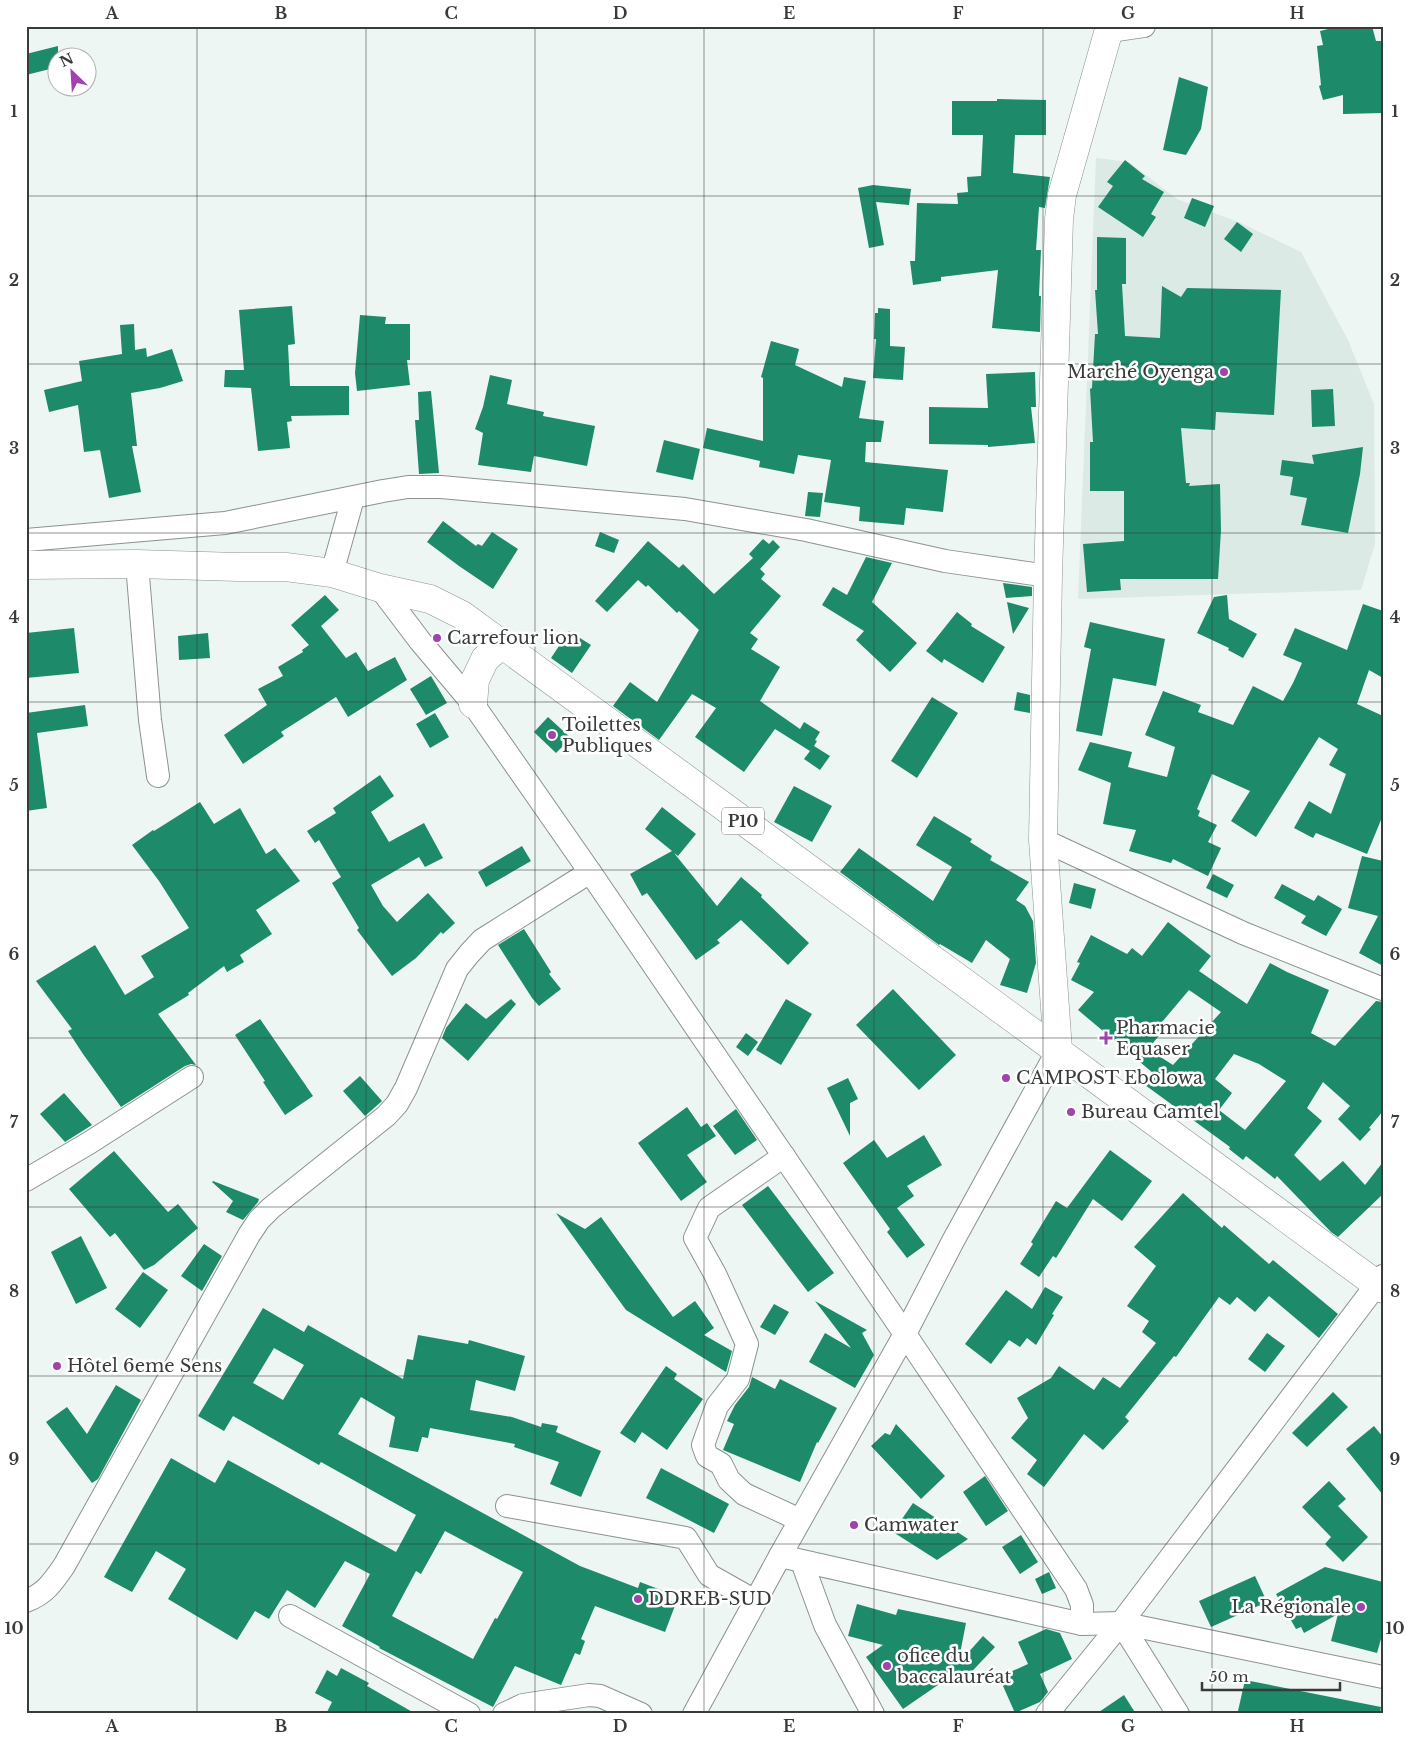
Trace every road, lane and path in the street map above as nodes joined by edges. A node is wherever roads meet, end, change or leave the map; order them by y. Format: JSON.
{"nodes":[{"id":1,"x":1144,"y":26,"type":"edge"},
{"id":2,"x":1109,"y":28,"type":"edge"},
{"id":3,"x":353,"y":498,"type":"junction"},
{"id":4,"x":26,"y":540,"type":"edge"},
{"id":5,"x":137,"y":564,"type":"junction"},
{"id":6,"x":26,"y":566,"type":"edge"},
{"id":7,"x":332,"y":573,"type":"junction"},
{"id":8,"x":1048,"y":576,"type":"junction"},
{"id":9,"x":380,"y":588,"type":"junction"},
{"id":10,"x":501,"y":645,"type":"junction"},
{"id":11,"x":473,"y":704,"type":"junction"},
{"id":12,"x":158,"y":776,"type":"dead end"},
{"id":13,"x":1042,"y":840,"type":"junction"},
{"id":14,"x":590,"y":872,"type":"junction"},
{"id":15,"x":1383,"y":989,"type":"edge"},
{"id":16,"x":1058,"y":1050,"type":"junction"},
{"id":17,"x":192,"y":1077,"type":"dead end"},
{"id":18,"x":784,"y":1156,"type":"junction"},
{"id":19,"x":26,"y":1180,"type":"edge"},
{"id":20,"x":1380,"y":1283,"type":"edge"},
{"id":21,"x":905,"y":1334,"type":"junction"},
{"id":22,"x":506,"y":1506,"type":"dead end"},
{"id":23,"x":800,"y":1520,"type":"junction"},
{"id":24,"x":780,"y":1556,"type":"junction"},
{"id":25,"x":802,"y":1562,"type":"junction"},
{"id":26,"x":26,"y":1601,"type":"edge"},
{"id":27,"x":755,"y":1601,"type":"junction"},
{"id":28,"x":290,"y":1616,"type":"dead end"},
{"id":29,"x":1121,"y":1623,"type":"junction"},
{"id":30,"x":1082,"y":1624,"type":"junction"},
{"id":31,"x":1383,"y":1677,"type":"edge"},
{"id":32,"x":469,"y":1714,"type":"edge"},
{"id":33,"x":504,"y":1714,"type":"edge"},
{"id":34,"x":641,"y":1714,"type":"edge"},
{"id":35,"x":694,"y":1714,"type":"edge"},
{"id":36,"x":873,"y":1714,"type":"edge"},
{"id":37,"x":1047,"y":1714,"type":"edge"},
{"id":38,"x":1178,"y":1714,"type":"edge"}],
"edges":[{"from":1,"to":2,"type":"street"},
{"from":2,"to":8,"type":"main road"},
{"from":3,"to":4,"type":"street"},
{"from":3,"to":7,"type":"street"},
{"from":3,"to":8,"type":"street"},
{"from":5,"to":6,"type":"main road","number":"P10"},
{"from":5,"to":7,"type":"main road","number":"P10"},
{"from":5,"to":12,"type":"street"},
{"from":7,"to":9,"type":"main road","number":"P10"},
{"from":8,"to":13,"type":"main road"},
{"from":9,"to":10,"type":"main road","number":"P10"},
{"from":9,"to":11,"type":"street"},
{"from":10,"to":11,"type":"main road"},
{"from":10,"to":16,"type":"main road","number":"P10"},
{"from":11,"to":14,"type":"street"},
{"from":13,"to":15,"type":"street"},
{"from":13,"to":16,"type":"main road"},
{"from":14,"to":18,"type":"street"},
{"from":14,"to":26,"type":"street"},
{"from":16,"to":20,"type":"main road","number":"P10"},
{"from":16,"to":21,"type":"street"},
{"from":17,"to":19,"type":"street"},
{"from":18,"to":21,"type":"street"},
{"from":18,"to":23,"type":"street"},
{"from":20,"to":29,"type":"street"},
{"from":21,"to":23,"type":"street"},
{"from":21,"to":30,"type":"street"},
{"from":22,"to":27,"type":"street"},
{"from":23,"to":24,"type":"street"},
{"from":24,"to":25,"type":"street"},
{"from":24,"to":27,"type":"street"},
{"from":25,"to":30,"type":"street"},
{"from":25,"to":36,"type":"street"},
{"from":27,"to":35,"type":"street"},
{"from":28,"to":32,"type":"street"},
{"from":29,"to":30,"type":"street"},
{"from":29,"to":31,"type":"street"},
{"from":29,"to":37,"type":"street"},
{"from":29,"to":38,"type":"street"},
{"from":33,"to":34,"type":"street"}]}
